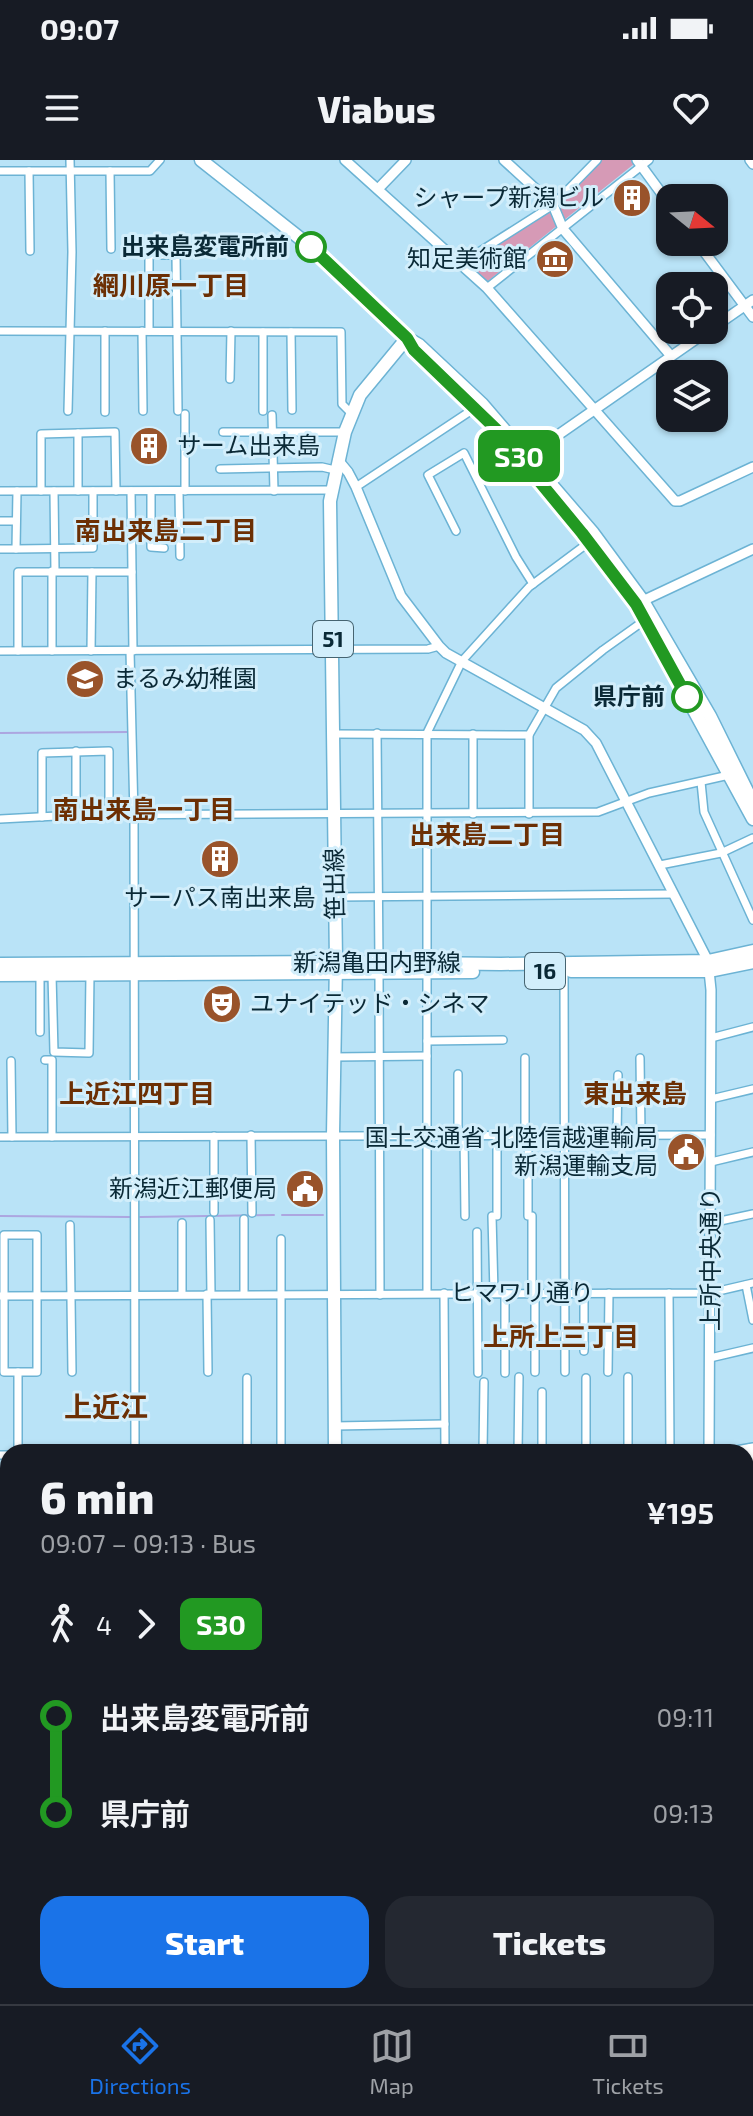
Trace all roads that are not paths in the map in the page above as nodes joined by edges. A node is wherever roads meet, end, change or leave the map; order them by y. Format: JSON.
{"nodes":[{"id":1,"x":33,"y":160,"type":"edge"},
{"id":2,"x":70,"y":160,"type":"edge"},
{"id":3,"x":160,"y":160,"type":"edge"},
{"id":4,"x":201,"y":160,"type":"edge"},
{"id":5,"x":345,"y":160,"type":"edge"},
{"id":6,"x":406,"y":160,"type":"edge"},
{"id":7,"x":504,"y":160,"type":"edge"},
{"id":8,"x":597,"y":160,"type":"edge"},
{"id":9,"x":642,"y":162,"type":"edge"},
{"id":10,"x":0,"y":171,"type":"edge"},
{"id":11,"x":31,"y":171,"type":"junction"},
{"id":12,"x":70,"y":171,"type":"junction"},
{"id":13,"x":110,"y":171,"type":"junction"},
{"id":14,"x":656,"y":184,"type":"edge"},
{"id":15,"x":378,"y":189,"type":"junction"},
{"id":16,"x":553,"y":205,"type":"junction"},
{"id":17,"x":563,"y":229,"type":"junction"},
{"id":18,"x":111,"y":249,"type":"dead end"},
{"id":19,"x":30,"y":251,"type":"dead end"},
{"id":20,"x":709,"y":256,"type":"edge"},
{"id":21,"x":460,"y":264,"type":"junction"},
{"id":22,"x":487,"y":288,"type":"junction"},
{"id":23,"x":749,"y":303,"type":"edge"},
{"id":24,"x":728,"y":317,"type":"edge"},
{"id":25,"x":753,"y":317,"type":"edge"},
{"id":26,"x":0,"y":331,"type":"edge"},
{"id":27,"x":70,"y":331,"type":"junction"},
{"id":28,"x":105,"y":331,"type":"junction"},
{"id":29,"x":146,"y":331,"type":"junction"},
{"id":30,"x":178,"y":331,"type":"junction"},
{"id":31,"x":231,"y":331,"type":"junction"},
{"id":32,"x":263,"y":332,"type":"junction"},
{"id":33,"x":291,"y":332,"type":"junction"},
{"id":34,"x":407,"y":338,"type":"junction"},
{"id":35,"x":689,"y":344,"type":"edge"},
{"id":36,"x":671,"y":356,"type":"junction"},
{"id":37,"x":230,"y":379,"type":"dead end"},
{"id":38,"x":475,"y":408,"type":"junction"},
{"id":39,"x":292,"y":410,"type":"dead end"},
{"id":40,"x":594,"y":410,"type":"junction"},
{"id":41,"x":68,"y":411,"type":"dead end"},
{"id":42,"x":143,"y":411,"type":"dead end"},
{"id":43,"x":263,"y":411,"type":"dead end"},
{"id":44,"x":105,"y":412,"type":"dead end"},
{"id":45,"x":351,"y":413,"type":"junction"},
{"id":46,"x":272,"y":415,"type":"dead end"},
{"id":47,"x":223,"y":432,"type":"dead end"},
{"id":48,"x":345,"y":432,"type":"junction"},
{"id":49,"x":78,"y":433,"type":"junction"},
{"id":50,"x":273,"y":433,"type":"junction"},
{"id":51,"x":526,"y":458,"type":"junction"},
{"id":52,"x":336,"y":465,"type":"junction"},
{"id":53,"x":753,"y":467,"type":"edge"},
{"id":54,"x":273,"y":468,"type":"junction"},
{"id":55,"x":220,"y":469,"type":"dead end"},
{"id":56,"x":356,"y":487,"type":"junction"},
{"id":57,"x":331,"y":490,"type":"junction"},
{"id":58,"x":0,"y":491,"type":"edge"},
{"id":59,"x":17,"y":491,"type":"junction"},
{"id":60,"x":41,"y":491,"type":"junction"},
{"id":61,"x":54,"y":491,"type":"junction"},
{"id":62,"x":78,"y":491,"type":"junction"},
{"id":63,"x":93,"y":491,"type":"junction"},
{"id":64,"x":116,"y":491,"type":"junction"},
{"id":65,"x":131,"y":491,"type":"junction"},
{"id":66,"x":151,"y":491,"type":"junction"},
{"id":67,"x":182,"y":491,"type":"junction"},
{"id":68,"x":274,"y":491,"type":"junction"},
{"id":69,"x":0,"y":521,"type":"edge"},
{"id":70,"x":16,"y":521,"type":"junction"},
{"id":71,"x":456,"y":531,"type":"dead end"},
{"id":72,"x":588,"y":543,"type":"junction"},
{"id":73,"x":164,"y":548,"type":"dead end"},
{"id":74,"x":0,"y":549,"type":"edge"},
{"id":75,"x":16,"y":549,"type":"junction"},
{"id":76,"x":54,"y":549,"type":"junction"},
{"id":77,"x":753,"y":549,"type":"edge"},
{"id":78,"x":180,"y":556,"type":"dead end"},
{"id":79,"x":54,"y":571,"type":"junction"},
{"id":80,"x":92,"y":572,"type":"junction"},
{"id":81,"x":132,"y":572,"type":"junction"},
{"id":82,"x":533,"y":584,"type":"junction"},
{"id":83,"x":640,"y":603,"type":"junction"},
{"id":84,"x":645,"y":620,"type":"junction"},
{"id":85,"x":439,"y":646,"type":"junction"},
{"id":86,"x":0,"y":651,"type":"edge"},
{"id":87,"x":18,"y":651,"type":"junction"},
{"id":88,"x":52,"y":651,"type":"junction"},
{"id":89,"x":91,"y":651,"type":"junction"},
{"id":90,"x":132,"y":651,"type":"junction"},
{"id":91,"x":334,"y":651,"type":"junction"},
{"id":92,"x":462,"y":661,"type":"junction"},
{"id":93,"x":545,"y":708,"type":"junction"},
{"id":94,"x":377,"y":733,"type":"junction"},
{"id":95,"x":427,"y":733,"type":"junction"},
{"id":96,"x":334,"y":734,"type":"junction"},
{"id":97,"x":473,"y":734,"type":"junction"},
{"id":98,"x":529,"y":735,"type":"junction"},
{"id":99,"x":76,"y":751,"type":"junction"},
{"id":100,"x":729,"y":775,"type":"junction"},
{"id":101,"x":701,"y":782,"type":"junction"},
{"id":102,"x":625,"y":801,"type":"junction"},
{"id":103,"x":753,"y":803,"type":"edge"},
{"id":104,"x":378,"y":814,"type":"junction"},
{"id":105,"x":426,"y":814,"type":"junction"},
{"id":106,"x":473,"y":814,"type":"junction"},
{"id":107,"x":529,"y":814,"type":"junction"},
{"id":108,"x":76,"y":815,"type":"junction"},
{"id":109,"x":334,"y":815,"type":"junction"},
{"id":110,"x":109,"y":816,"type":"junction"},
{"id":111,"x":134,"y":816,"type":"junction"},
{"id":112,"x":42,"y":817,"type":"junction"},
{"id":113,"x":0,"y":819,"type":"edge"},
{"id":114,"x":753,"y":819,"type":"edge"},
{"id":115,"x":753,"y":838,"type":"edge"},
{"id":116,"x":721,"y":853,"type":"junction"},
{"id":117,"x":660,"y":865,"type":"junction"},
{"id":118,"x":674,"y":894,"type":"junction"},
{"id":119,"x":378,"y":896,"type":"junction"},
{"id":120,"x":336,"y":897,"type":"junction"},
{"id":121,"x":426,"y":897,"type":"junction"},
{"id":122,"x":753,"y":920,"type":"edge"},
{"id":123,"x":753,"y":951,"type":"edge"},
{"id":124,"x":753,"y":962,"type":"edge"},
{"id":125,"x":0,"y":964,"type":"edge"},
{"id":126,"x":709,"y":966,"type":"junction"},
{"id":127,"x":336,"y":967,"type":"junction"},
{"id":128,"x":427,"y":967,"type":"junction"},
{"id":129,"x":379,"y":968,"type":"junction"},
{"id":130,"x":133,"y":969,"type":"junction"},
{"id":131,"x":564,"y":971,"type":"junction"},
{"id":132,"x":90,"y":974,"type":"junction"},
{"id":133,"x":0,"y":975,"type":"edge"},
{"id":134,"x":46,"y":975,"type":"junction"},
{"id":135,"x":753,"y":1027,"type":"edge"},
{"id":136,"x":40,"y":1032,"type":"dead end"},
{"id":137,"x":711,"y":1038,"type":"junction"},
{"id":138,"x":503,"y":1040,"type":"dead end"},
{"id":139,"x":427,"y":1041,"type":"junction"},
{"id":140,"x":427,"y":1056,"type":"junction"},
{"id":141,"x":334,"y":1057,"type":"junction"},
{"id":142,"x":379,"y":1057,"type":"junction"},
{"id":143,"x":525,"y":1058,"type":"dead end"},
{"id":144,"x":640,"y":1058,"type":"dead end"},
{"id":145,"x":45,"y":1060,"type":"dead end"},
{"id":146,"x":11,"y":1061,"type":"dead end"},
{"id":147,"x":458,"y":1074,"type":"dead end"},
{"id":148,"x":618,"y":1075,"type":"dead end"},
{"id":149,"x":753,"y":1089,"type":"edge"},
{"id":150,"x":711,"y":1099,"type":"junction"},
{"id":151,"x":380,"y":1134,"type":"junction"},
{"id":152,"x":428,"y":1134,"type":"junction"},
{"id":153,"x":251,"y":1135,"type":"junction"},
{"id":154,"x":333,"y":1135,"type":"junction"},
{"id":155,"x":461,"y":1135,"type":"junction"},
{"id":156,"x":527,"y":1135,"type":"junction"},
{"id":157,"x":641,"y":1135,"type":"junction"},
{"id":158,"x":711,"y":1135,"type":"junction"},
{"id":159,"x":134,"y":1136,"type":"junction"},
{"id":160,"x":214,"y":1136,"type":"junction"},
{"id":161,"x":497,"y":1136,"type":"junction"},
{"id":162,"x":565,"y":1136,"type":"junction"},
{"id":163,"x":617,"y":1136,"type":"junction"},
{"id":164,"x":0,"y":1137,"type":"edge"},
{"id":165,"x":12,"y":1137,"type":"junction"},
{"id":166,"x":52,"y":1137,"type":"junction"},
{"id":167,"x":753,"y":1152,"type":"edge"},
{"id":168,"x":711,"y":1162,"type":"junction"},
{"id":169,"x":252,"y":1213,"type":"dead end"},
{"id":170,"x":753,"y":1214,"type":"edge"},
{"id":171,"x":465,"y":1216,"type":"dead end"},
{"id":172,"x":244,"y":1219,"type":"dead end"},
{"id":173,"x":182,"y":1223,"type":"dead end"},
{"id":174,"x":711,"y":1223,"type":"junction"},
{"id":175,"x":70,"y":1225,"type":"dead end"},
{"id":176,"x":477,"y":1232,"type":"dead end"},
{"id":177,"x":281,"y":1239,"type":"dead end"},
{"id":178,"x":749,"y":1284,"type":"edge"},
{"id":179,"x":427,"y":1293,"type":"junction"},
{"id":180,"x":444,"y":1293,"type":"junction"},
{"id":181,"x":478,"y":1293,"type":"junction"},
{"id":182,"x":494,"y":1293,"type":"junction"},
{"id":183,"x":505,"y":1293,"type":"junction"},
{"id":184,"x":534,"y":1293,"type":"junction"},
{"id":185,"x":565,"y":1293,"type":"junction"},
{"id":186,"x":584,"y":1293,"type":"junction"},
{"id":187,"x":609,"y":1293,"type":"junction"},
{"id":188,"x":669,"y":1293,"type":"junction"},
{"id":189,"x":710,"y":1293,"type":"junction"},
{"id":190,"x":134,"y":1294,"type":"junction"},
{"id":191,"x":182,"y":1294,"type":"junction"},
{"id":192,"x":209,"y":1294,"type":"junction"},
{"id":193,"x":244,"y":1294,"type":"junction"},
{"id":194,"x":280,"y":1294,"type":"junction"},
{"id":195,"x":334,"y":1294,"type":"junction"},
{"id":196,"x":72,"y":1295,"type":"junction"},
{"id":197,"x":380,"y":1295,"type":"junction"},
{"id":198,"x":1,"y":1296,"type":"edge"},
{"id":199,"x":36,"y":1296,"type":"junction"},
{"id":200,"x":753,"y":1320,"type":"edge"},
{"id":201,"x":753,"y":1348,"type":"edge"},
{"id":202,"x":584,"y":1351,"type":"dead end"},
{"id":203,"x":710,"y":1358,"type":"junction"},
{"id":204,"x":18,"y":1372,"type":"junction"},
{"id":205,"x":72,"y":1372,"type":"dead end"},
{"id":206,"x":208,"y":1372,"type":"dead end"},
{"id":207,"x":535,"y":1372,"type":"dead end"},
{"id":208,"x":565,"y":1372,"type":"dead end"},
{"id":209,"x":608,"y":1372,"type":"dead end"},
{"id":210,"x":478,"y":1373,"type":"dead end"},
{"id":211,"x":505,"y":1373,"type":"dead end"},
{"id":212,"x":519,"y":1377,"type":"dead end"},
{"id":213,"x":628,"y":1377,"type":"dead end"},
{"id":214,"x":247,"y":1378,"type":"dead end"},
{"id":215,"x":586,"y":1378,"type":"dead end"},
{"id":216,"x":484,"y":1382,"type":"dead end"},
{"id":217,"x":542,"y":1392,"type":"dead end"},
{"id":218,"x":445,"y":1424,"type":"junction"},
{"id":219,"x":335,"y":1426,"type":"junction"},
{"id":220,"x":18,"y":1444,"type":"edge"},
{"id":221,"x":135,"y":1444,"type":"edge"},
{"id":222,"x":247,"y":1444,"type":"edge"},
{"id":223,"x":281,"y":1444,"type":"edge"},
{"id":224,"x":335,"y":1444,"type":"edge"},
{"id":225,"x":445,"y":1444,"type":"edge"},
{"id":226,"x":483,"y":1444,"type":"edge"},
{"id":227,"x":518,"y":1444,"type":"edge"},
{"id":228,"x":542,"y":1444,"type":"edge"},
{"id":229,"x":586,"y":1444,"type":"edge"},
{"id":230,"x":628,"y":1444,"type":"edge"},
{"id":231,"x":670,"y":1444,"type":"edge"},
{"id":232,"x":709,"y":1444,"type":"edge"}],
"edges":[{"from":1,"to":11,"type":"street"},
{"from":2,"to":12,"type":"street"},
{"from":3,"to":13,"type":"street"},
{"from":4,"to":34,"type":"main road"},
{"from":5,"to":15,"type":"street"},
{"from":6,"to":15,"type":"street"},
{"from":7,"to":16,"type":"street"},
{"from":8,"to":16,"type":"street"},
{"from":9,"to":14,"type":"street"},
{"from":9,"to":17,"type":"street"},
{"from":10,"to":11,"type":"street"},
{"from":11,"to":12,"type":"street"},
{"from":11,"to":19,"type":"street"},
{"from":12,"to":13,"type":"street"},
{"from":12,"to":27,"type":"street"},
{"from":13,"to":18,"type":"street"},
{"from":15,"to":21,"type":"street"},
{"from":16,"to":17,"type":"street"},
{"from":16,"to":21,"type":"street"},
{"from":17,"to":22,"type":"street"},
{"from":17,"to":36,"type":"street"},
{"from":20,"to":23,"type":"street"},
{"from":21,"to":22,"type":"street"},
{"from":22,"to":40,"type":"street"},
{"from":23,"to":24,"type":"street"},
{"from":23,"to":25,"type":"street"},
{"from":26,"to":27,"type":"street"},
{"from":27,"to":28,"type":"street"},
{"from":27,"to":41,"type":"street"},
{"from":28,"to":29,"type":"street"},
{"from":28,"to":44,"type":"street"},
{"from":29,"to":30,"type":"street"},
{"from":29,"to":30,"type":"street"},
{"from":29,"to":42,"type":"street"},
{"from":30,"to":31,"type":"street"},
{"from":30,"to":67,"type":"street"},
{"from":31,"to":32,"type":"street"},
{"from":31,"to":37,"type":"street"},
{"from":32,"to":33,"type":"street"},
{"from":32,"to":43,"type":"street"},
{"from":33,"to":39,"type":"street"},
{"from":33,"to":45,"type":"street"},
{"from":34,"to":38,"type":"main road"},
{"from":34,"to":45,"type":"main road","name":"笹出線","number":"51"},
{"from":34,"to":51,"type":"main road"},
{"from":35,"to":36,"type":"street"},
{"from":36,"to":40,"type":"street"},
{"from":38,"to":51,"type":"main road"},
{"from":38,"to":56,"type":"street"},
{"from":40,"to":51,"type":"street"},
{"from":40,"to":53,"type":"street"},
{"from":45,"to":48,"type":"main road","name":"笹出線","number":"51"},
{"from":46,"to":50,"type":"street"},
{"from":47,"to":50,"type":"street"},
{"from":48,"to":50,"type":"street"},
{"from":48,"to":52,"type":"main road","name":"笹出線","number":"51"},
{"from":49,"to":60,"type":"street"},
{"from":49,"to":62,"type":"street"},
{"from":49,"to":64,"type":"street"},
{"from":50,"to":54,"type":"street"},
{"from":51,"to":72,"type":"main road"},
{"from":51,"to":83,"type":"main road"},
{"from":52,"to":54,"type":"street"},
{"from":52,"to":56,"type":"street"},
{"from":52,"to":57,"type":"main road","name":"笹出線","number":"51"},
{"from":54,"to":55,"type":"street"},
{"from":54,"to":68,"type":"street"},
{"from":56,"to":85,"type":"street"},
{"from":57,"to":68,"type":"street"},
{"from":57,"to":91,"type":"main road","name":"笹出線","number":"51"},
{"from":58,"to":59,"type":"street"},
{"from":59,"to":60,"type":"street"},
{"from":59,"to":70,"type":"street"},
{"from":60,"to":61,"type":"street"},
{"from":61,"to":62,"type":"street"},
{"from":61,"to":76,"type":"street"},
{"from":62,"to":63,"type":"street"},
{"from":63,"to":64,"type":"street"},
{"from":63,"to":76,"type":"street"},
{"from":64,"to":65,"type":"street"},
{"from":65,"to":66,"type":"street"},
{"from":65,"to":81,"type":"street"},
{"from":66,"to":67,"type":"street"},
{"from":66,"to":73,"type":"street"},
{"from":67,"to":68,"type":"street"},
{"from":67,"to":78,"type":"street"},
{"from":69,"to":70,"type":"street"},
{"from":70,"to":75,"type":"street"},
{"from":71,"to":82,"type":"street"},
{"from":72,"to":82,"type":"street"},
{"from":72,"to":83,"type":"main road"},
{"from":74,"to":75,"type":"street"},
{"from":75,"to":76,"type":"street"},
{"from":76,"to":79,"type":"street"},
{"from":77,"to":83,"type":"street"},
{"from":79,"to":80,"type":"street"},
{"from":79,"to":87,"type":"street"},
{"from":79,"to":88,"type":"street"},
{"from":80,"to":81,"type":"street"},
{"from":80,"to":89,"type":"street"},
{"from":81,"to":90,"type":"street"},
{"from":82,"to":92,"type":"street"},
{"from":83,"to":84,"type":"main road"},
{"from":83,"to":103,"type":"main road"},
{"from":84,"to":93,"type":"street"},
{"from":84,"to":100,"type":"main road"},
{"from":85,"to":91,"type":"street"},
{"from":85,"to":92,"type":"street"},
{"from":86,"to":87,"type":"street"},
{"from":87,"to":88,"type":"street"},
{"from":88,"to":89,"type":"street"},
{"from":89,"to":90,"type":"street"},
{"from":90,"to":91,"type":"street"},
{"from":90,"to":111,"type":"street"},
{"from":91,"to":96,"type":"main road","name":"笹出線","number":"51"},
{"from":92,"to":93,"type":"street"},
{"from":92,"to":95,"type":"street"},
{"from":93,"to":98,"type":"street"},
{"from":93,"to":102,"type":"street"},
{"from":94,"to":95,"type":"street"},
{"from":94,"to":96,"type":"street"},
{"from":94,"to":104,"type":"street"},
{"from":95,"to":97,"type":"street"},
{"from":95,"to":105,"type":"street"},
{"from":96,"to":109,"type":"main road","name":"笹出線","number":"51"},
{"from":97,"to":98,"type":"street"},
{"from":97,"to":106,"type":"street"},
{"from":98,"to":107,"type":"street"},
{"from":99,"to":108,"type":"street"},
{"from":99,"to":110,"type":"street"},
{"from":99,"to":112,"type":"street"},
{"from":100,"to":101,"type":"street"},
{"from":100,"to":114,"type":"main road"},
{"from":101,"to":102,"type":"street"},
{"from":101,"to":116,"type":"street"},
{"from":102,"to":107,"type":"street"},
{"from":102,"to":117,"type":"street"},
{"from":104,"to":105,"type":"street"},
{"from":104,"to":109,"type":"street"},
{"from":104,"to":119,"type":"street"},
{"from":105,"to":106,"type":"street"},
{"from":105,"to":121,"type":"street"},
{"from":106,"to":107,"type":"street"},
{"from":108,"to":110,"type":"street"},
{"from":108,"to":112,"type":"street"},
{"from":109,"to":111,"type":"street"},
{"from":109,"to":120,"type":"main road","name":"笹出線","number":"51"},
{"from":110,"to":111,"type":"street"},
{"from":111,"to":130,"type":"street"},
{"from":112,"to":113,"type":"street"},
{"from":115,"to":116,"type":"street"},
{"from":116,"to":117,"type":"street"},
{"from":116,"to":122,"type":"street"},
{"from":117,"to":118,"type":"street"},
{"from":118,"to":121,"type":"street"},
{"from":118,"to":126,"type":"street"},
{"from":119,"to":120,"type":"street"},
{"from":119,"to":121,"type":"street"},
{"from":119,"to":129,"type":"street"},
{"from":120,"to":127,"type":"main road","name":"笹出線","number":"51"},
{"from":121,"to":128,"type":"street"},
{"from":123,"to":126,"type":"main road","name":"新潟亀田内野線","number":"16"},
{"from":124,"to":126,"type":"main road","name":"新潟亀田内野線","number":"16"},
{"from":125,"to":130,"type":"main road","name":"新潟亀田内野線","number":"16"},
{"from":126,"to":128,"type":"main road","name":"新潟亀田内野線","number":"16"},
{"from":126,"to":131,"type":"main road","name":"新潟亀田内野線","number":"16"},
{"from":126,"to":137,"type":"street","name":"上所中央通り"},
{"from":127,"to":129,"type":"main road","name":"新潟亀田内野線","number":"16"},
{"from":127,"to":130,"type":"main road","name":"新潟亀田内野線","number":"16"},
{"from":127,"to":141,"type":"main road","name":"笹出線","number":"51"},
{"from":128,"to":129,"type":"main road","name":"新潟亀田内野線","number":"16"},
{"from":128,"to":131,"type":"main road","name":"新潟亀田内野線","number":"16"},
{"from":128,"to":139,"type":"street"},
{"from":129,"to":142,"type":"street"},
{"from":130,"to":132,"type":"main road","name":"新潟亀田内野線","number":"16"},
{"from":130,"to":159,"type":"street"},
{"from":131,"to":162,"type":"street"},
{"from":132,"to":134,"type":"main road","name":"新潟亀田内野線","number":"16"},
{"from":132,"to":134,"type":"street"},
{"from":133,"to":134,"type":"main road","name":"新潟亀田内野線","number":"16"},
{"from":134,"to":136,"type":"street"},
{"from":135,"to":137,"type":"street"},
{"from":137,"to":150,"type":"street","name":"上所中央通り"},
{"from":138,"to":139,"type":"street"},
{"from":139,"to":140,"type":"street"},
{"from":140,"to":142,"type":"street"},
{"from":140,"to":152,"type":"street"},
{"from":141,"to":142,"type":"street"},
{"from":141,"to":154,"type":"main road","name":"笹出線","number":"51"},
{"from":142,"to":151,"type":"street"},
{"from":143,"to":156,"type":"street"},
{"from":144,"to":157,"type":"street"},
{"from":145,"to":166,"type":"street"},
{"from":146,"to":165,"type":"street"},
{"from":147,"to":155,"type":"street"},
{"from":148,"to":163,"type":"street"},
{"from":149,"to":150,"type":"street"},
{"from":150,"to":158,"type":"street","name":"上所中央通り"},
{"from":151,"to":152,"type":"street"},
{"from":151,"to":154,"type":"street"},
{"from":151,"to":197,"type":"street"},
{"from":152,"to":155,"type":"street"},
{"from":152,"to":179,"type":"street"},
{"from":153,"to":154,"type":"street"},
{"from":153,"to":160,"type":"street"},
{"from":153,"to":169,"type":"street"},
{"from":154,"to":195,"type":"main road","name":"笹出線","number":"51"},
{"from":155,"to":161,"type":"street"},
{"from":155,"to":171,"type":"street"},
{"from":156,"to":161,"type":"street"},
{"from":156,"to":162,"type":"street"},
{"from":156,"to":184,"type":"street"},
{"from":157,"to":158,"type":"street"},
{"from":157,"to":163,"type":"street"},
{"from":158,"to":168,"type":"street","name":"上所中央通り"},
{"from":159,"to":160,"type":"street"},
{"from":159,"to":166,"type":"street"},
{"from":159,"to":190,"type":"street"},
{"from":160,"to":192,"type":"street"},
{"from":161,"to":182,"type":"street"},
{"from":162,"to":163,"type":"street"},
{"from":162,"to":185,"type":"street"},
{"from":164,"to":165,"type":"street"},
{"from":165,"to":166,"type":"street"},
{"from":167,"to":168,"type":"street"},
{"from":168,"to":174,"type":"street","name":"上所中央通り"},
{"from":170,"to":174,"type":"street"},
{"from":172,"to":193,"type":"street"},
{"from":173,"to":191,"type":"street"},
{"from":174,"to":189,"type":"street","name":"上所中央通り"},
{"from":175,"to":196,"type":"street"},
{"from":176,"to":181,"type":"street"},
{"from":177,"to":194,"type":"street"},
{"from":178,"to":189,"type":"street","name":"ヒマワリ通り"},
{"from":178,"to":200,"type":"street"},
{"from":179,"to":180,"type":"street","name":"ヒマワリ通り"},
{"from":179,"to":197,"type":"street","name":"ヒマワリ通り"},
{"from":180,"to":181,"type":"street","name":"ヒマワリ通り"},
{"from":180,"to":218,"type":"street"},
{"from":181,"to":182,"type":"street","name":"ヒマワリ通り"},
{"from":181,"to":210,"type":"street"},
{"from":182,"to":183,"type":"street","name":"ヒマワリ通り"},
{"from":183,"to":184,"type":"street","name":"ヒマワリ通り"},
{"from":183,"to":211,"type":"street"},
{"from":184,"to":185,"type":"street","name":"ヒマワリ通り"},
{"from":184,"to":207,"type":"street"},
{"from":185,"to":186,"type":"street","name":"ヒマワリ通り"},
{"from":185,"to":208,"type":"street"},
{"from":186,"to":187,"type":"street","name":"ヒマワリ通り"},
{"from":186,"to":202,"type":"street"},
{"from":187,"to":188,"type":"street","name":"ヒマワリ通り"},
{"from":187,"to":209,"type":"street"},
{"from":188,"to":189,"type":"street","name":"ヒマワリ通り"},
{"from":188,"to":231,"type":"street"},
{"from":189,"to":203,"type":"street","name":"上所中央通り"},
{"from":190,"to":191,"type":"street","name":"ヒマワリ通り"},
{"from":190,"to":196,"type":"street","name":"ヒマワリ通り"},
{"from":190,"to":221,"type":"street"},
{"from":191,"to":192,"type":"street","name":"ヒマワリ通り"},
{"from":192,"to":193,"type":"street","name":"ヒマワリ通り"},
{"from":192,"to":206,"type":"street"},
{"from":193,"to":194,"type":"street","name":"ヒマワリ通り"},
{"from":194,"to":195,"type":"street","name":"ヒマワリ通り"},
{"from":194,"to":223,"type":"street"},
{"from":195,"to":197,"type":"street","name":"ヒマワリ通り"},
{"from":195,"to":219,"type":"main road","name":"笹出線","number":"51"},
{"from":196,"to":199,"type":"street","name":"ヒマワリ通り"},
{"from":196,"to":205,"type":"street"},
{"from":198,"to":199,"type":"street","name":"ヒマワリ通り"},
{"from":198,"to":199,"type":"street"},
{"from":198,"to":204,"type":"street"},
{"from":199,"to":204,"type":"street"},
{"from":201,"to":203,"type":"street"},
{"from":203,"to":232,"type":"street","name":"上所中央通り"},
{"from":204,"to":220,"type":"street"},
{"from":212,"to":227,"type":"street"},
{"from":213,"to":230,"type":"street"},
{"from":214,"to":222,"type":"street"},
{"from":215,"to":229,"type":"street"},
{"from":216,"to":226,"type":"street"},
{"from":217,"to":228,"type":"street"},
{"from":218,"to":219,"type":"street"},
{"from":218,"to":225,"type":"street"},
{"from":219,"to":224,"type":"main road","name":"笹出線","number":"51"}]}
